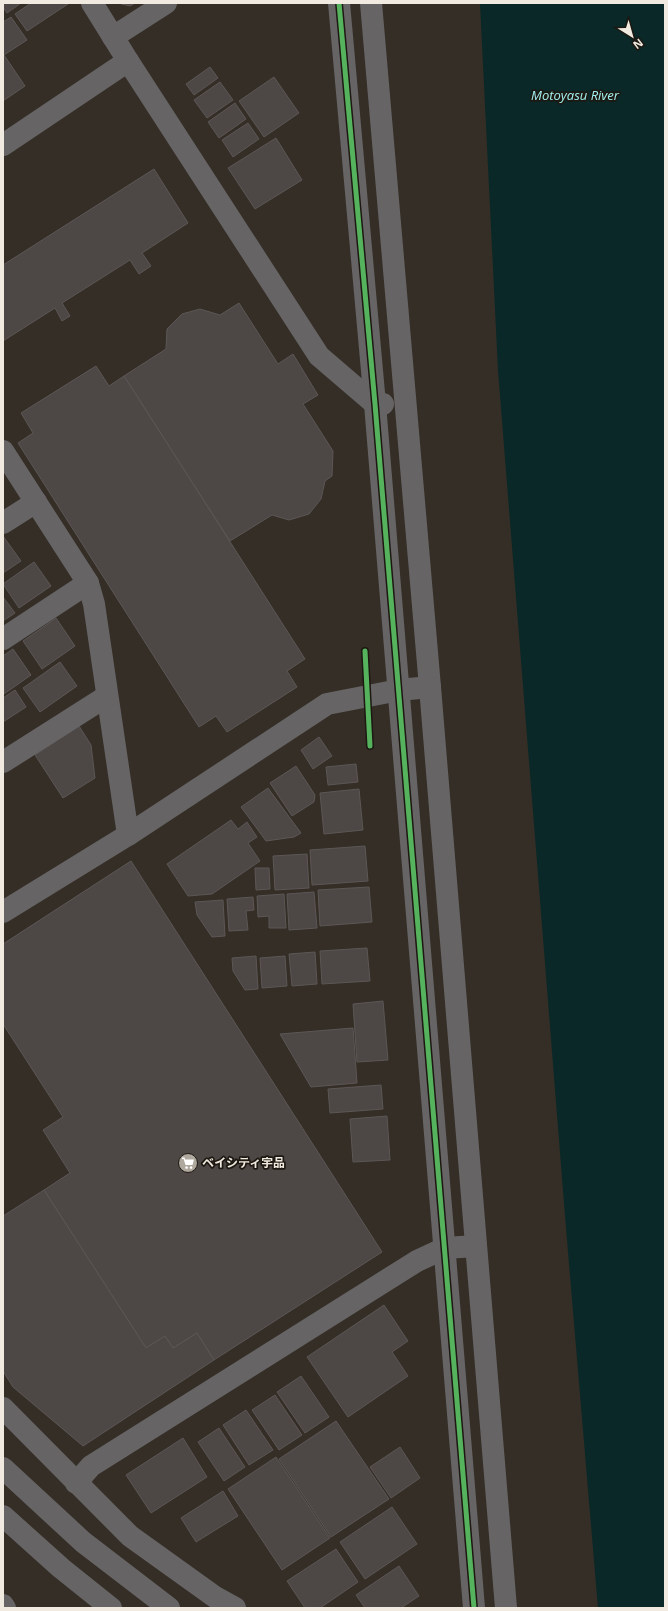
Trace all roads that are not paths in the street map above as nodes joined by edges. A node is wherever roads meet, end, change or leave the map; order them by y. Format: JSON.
{"nodes":[{"id":1,"x":92,"y":3,"type":"edge"},
{"id":2,"x":166,"y":3,"type":"edge"},
{"id":3,"x":339,"y":3,"type":"edge"},
{"id":4,"x":371,"y":3,"type":"edge"},
{"id":5,"x":113,"y":37,"type":"junction"},
{"id":6,"x":128,"y":61,"type":"junction"},
{"id":7,"x":3,"y":145,"type":"edge"},
{"id":8,"x":406,"y":402,"type":"junction"},
{"id":9,"x":375,"y":404,"type":"junction"},
{"id":10,"x":3,"y":451,"type":"edge"},
{"id":11,"x":36,"y":502,"type":"junction"},
{"id":12,"x":3,"y":523,"type":"edge"},
{"id":13,"x":88,"y":583,"type":"junction"},
{"id":14,"x":3,"y":639,"type":"edge"},
{"id":15,"x":430,"y":687,"type":"junction"},
{"id":16,"x":398,"y":690,"type":"junction"},
{"id":17,"x":107,"y":696,"type":"junction"},
{"id":18,"x":3,"y":762,"type":"edge"},
{"id":19,"x":128,"y":835,"type":"junction"},
{"id":20,"x":3,"y":912,"type":"edge"},
{"id":21,"x":476,"y":1246,"type":"junction"},
{"id":22,"x":445,"y":1248,"type":"junction"},
{"id":23,"x":3,"y":1408,"type":"edge"},
{"id":24,"x":3,"y":1468,"type":"edge"},
{"id":25,"x":76,"y":1483,"type":"junction"},
{"id":26,"x":3,"y":1516,"type":"edge"},
{"id":27,"x":3,"y":1605,"type":"edge"},
{"id":28,"x":5,"y":1608,"type":"edge"},
{"id":29,"x":111,"y":1608,"type":"edge"},
{"id":30,"x":169,"y":1608,"type":"edge"},
{"id":31,"x":236,"y":1608,"type":"edge"},
{"id":32,"x":474,"y":1608,"type":"edge"},
{"id":33,"x":506,"y":1608,"type":"edge"}],
"edges":[{"from":1,"to":5,"type":"street"},
{"from":2,"to":5,"type":"street"},
{"from":3,"to":9,"type":"street"},
{"from":4,"to":8,"type":"street"},
{"from":5,"to":6,"type":"street"},
{"from":6,"to":7,"type":"street"},
{"from":6,"to":9,"type":"street"},
{"from":8,"to":9,"type":"street"},
{"from":8,"to":15,"type":"street"},
{"from":9,"to":16,"type":"street"},
{"from":10,"to":11,"type":"street"},
{"from":11,"to":12,"type":"street"},
{"from":11,"to":13,"type":"street"},
{"from":13,"to":14,"type":"street"},
{"from":13,"to":17,"type":"street"},
{"from":15,"to":16,"type":"street"},
{"from":15,"to":21,"type":"street"},
{"from":16,"to":19,"type":"street"},
{"from":16,"to":22,"type":"street"},
{"from":17,"to":18,"type":"street"},
{"from":17,"to":19,"type":"street"},
{"from":19,"to":20,"type":"street"},
{"from":21,"to":22,"type":"street"},
{"from":21,"to":33,"type":"street"},
{"from":22,"to":25,"type":"street"},
{"from":22,"to":32,"type":"street"},
{"from":23,"to":25,"type":"street"},
{"from":24,"to":30,"type":"street"},
{"from":25,"to":31,"type":"street"},
{"from":26,"to":29,"type":"street"},
{"from":27,"to":28,"type":"street"}]}
